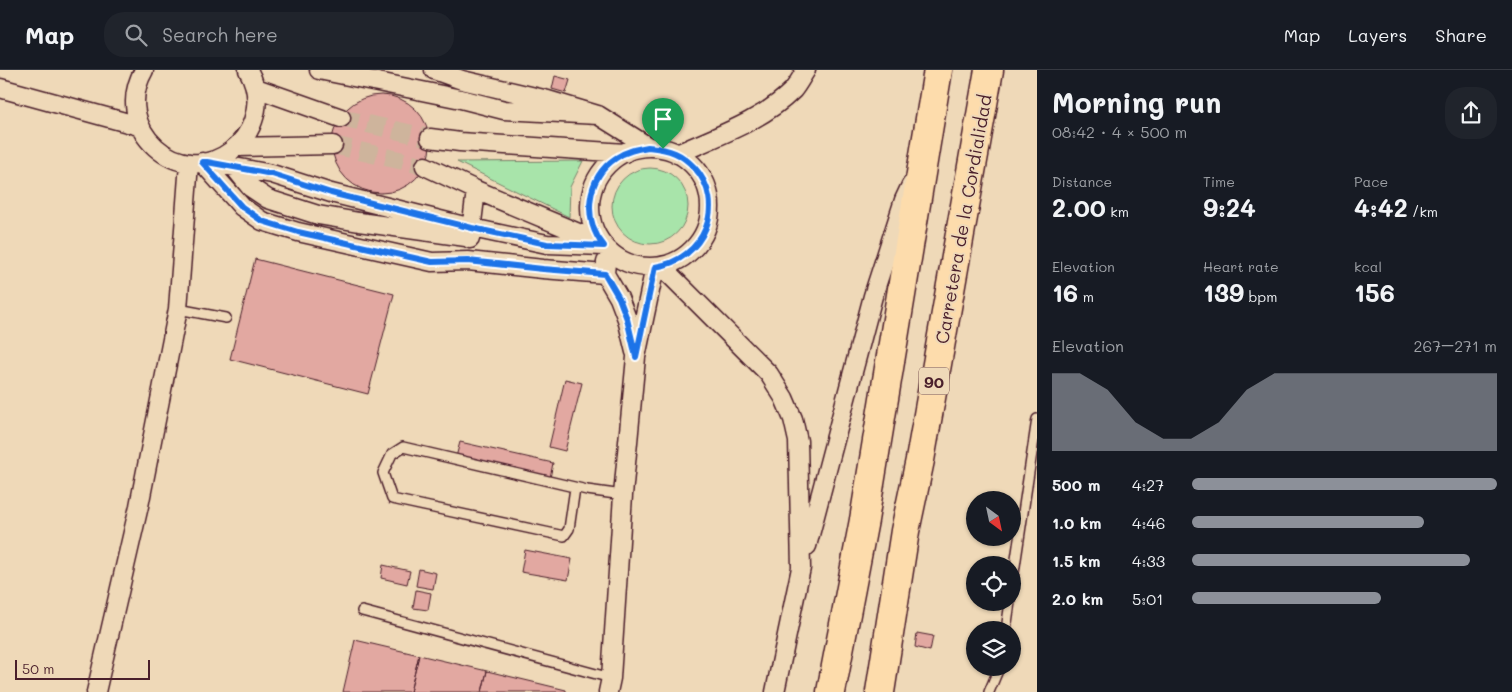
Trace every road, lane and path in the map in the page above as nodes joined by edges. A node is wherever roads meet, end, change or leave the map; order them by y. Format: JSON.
{"nodes":[{"id":1,"x":144,"y":70,"type":"edge"},
{"id":2,"x":248,"y":70,"type":"edge"},
{"id":3,"x":319,"y":70,"type":"edge"},
{"id":4,"x":434,"y":70,"type":"edge"},
{"id":5,"x":806,"y":70,"type":"edge"},
{"id":6,"x":938,"y":70,"type":"edge"},
{"id":7,"x":989,"y":70,"type":"edge"},
{"id":8,"x":0,"y":88,"type":"edge"},
{"id":9,"x":256,"y":88,"type":"junction"},
{"id":10,"x":598,"y":115,"type":"junction"},
{"id":11,"x":341,"y":118,"type":"tunnel mouth"},
{"id":12,"x":140,"y":126,"type":"junction"},
{"id":13,"x":430,"y":138,"type":"tunnel mouth"},
{"id":14,"x":333,"y":145,"type":"tunnel mouth"},
{"id":15,"x":236,"y":147,"type":"junction"},
{"id":16,"x":648,"y":147,"type":"junction"},
{"id":17,"x":625,"y":153,"type":"junction"},
{"id":18,"x":677,"y":154,"type":"junction"},
{"id":19,"x":923,"y":160,"type":"junction"},
{"id":20,"x":199,"y":162,"type":"junction"},
{"id":21,"x":425,"y":166,"type":"tunnel mouth"},
{"id":22,"x":234,"y":167,"type":"junction"},
{"id":23,"x":476,"y":190,"type":"junction"},
{"id":24,"x":471,"y":233,"type":"junction"},
{"id":25,"x":604,"y":246,"type":"junction"},
{"id":26,"x":468,"y":261,"type":"junction"},
{"id":27,"x":658,"y":267,"type":"junction"},
{"id":28,"x":605,"y":274,"type":"junction"},
{"id":29,"x":178,"y":309,"type":"junction"},
{"id":30,"x":226,"y":318,"type":"dead end"},
{"id":31,"x":636,"y":357,"type":"junction"},
{"id":32,"x":1037,"y":419,"type":"edge"},
{"id":33,"x":575,"y":488,"type":"junction"},
{"id":34,"x":623,"y":495,"type":"junction"},
{"id":35,"x":1016,"y":556,"type":"edge"},
{"id":36,"x":801,"y":568,"type":"junction"},
{"id":37,"x":362,"y":611,"type":"dead end"},
{"id":38,"x":995,"y":676,"type":"edge"},
{"id":39,"x":610,"y":685,"type":"edge"},
{"id":40,"x":96,"y":692,"type":"edge"},
{"id":41,"x":774,"y":692,"type":"edge"},
{"id":42,"x":831,"y":692,"type":"edge"},
{"id":43,"x":880,"y":692,"type":"edge"},
{"id":44,"x":988,"y":692,"type":"edge"}],
"edges":[{"from":1,"to":12,"type":"street"},
{"from":2,"to":9,"type":"street"},
{"from":3,"to":10,"type":"street"},
{"from":4,"to":10,"type":"street"},
{"from":5,"to":18,"type":"street"},
{"from":6,"to":19,"type":"highway"},
{"from":7,"to":43,"type":"highway","name":"Carretera de la Cordialidad","number":"90"},
{"from":8,"to":12,"type":"street"},
{"from":9,"to":11,"type":"street"},
{"from":9,"to":15,"type":"street"},
{"from":10,"to":16,"type":"street"},
{"from":12,"to":20,"type":"street"},
{"from":13,"to":17,"type":"street"},
{"from":14,"to":15,"type":"street"},
{"from":15,"to":20,"type":"street"},
{"from":16,"to":17,"type":"street"},
{"from":16,"to":18,"type":"street"},
{"from":17,"to":25,"type":"street"},
{"from":18,"to":27,"type":"street"},
{"from":19,"to":36,"type":"street"},
{"from":19,"to":42,"type":"highway"},
{"from":20,"to":22,"type":"street"},
{"from":20,"to":26,"type":"street"},
{"from":20,"to":29,"type":"street"},
{"from":21,"to":23,"type":"street"},
{"from":22,"to":24,"type":"street"},
{"from":22,"to":24,"type":"street"},
{"from":23,"to":24,"type":"street"},
{"from":23,"to":25,"type":"street"},
{"from":24,"to":25,"type":"street"},
{"from":24,"to":26,"type":"street"},
{"from":25,"to":27,"type":"street"},
{"from":25,"to":28,"type":"street"},
{"from":26,"to":28,"type":"street"},
{"from":27,"to":31,"type":"street"},
{"from":27,"to":36,"type":"street"},
{"from":28,"to":31,"type":"street"},
{"from":29,"to":30,"type":"lane"},
{"from":29,"to":40,"type":"street"},
{"from":31,"to":34,"type":"street"},
{"from":32,"to":35,"type":"lane"},
{"from":33,"to":33,"type":"lane"},
{"from":33,"to":34,"type":"lane"},
{"from":34,"to":39,"type":"street"},
{"from":36,"to":41,"type":"street"},
{"from":37,"to":39,"type":"lane"},
{"from":38,"to":44,"type":"lane"}]}
